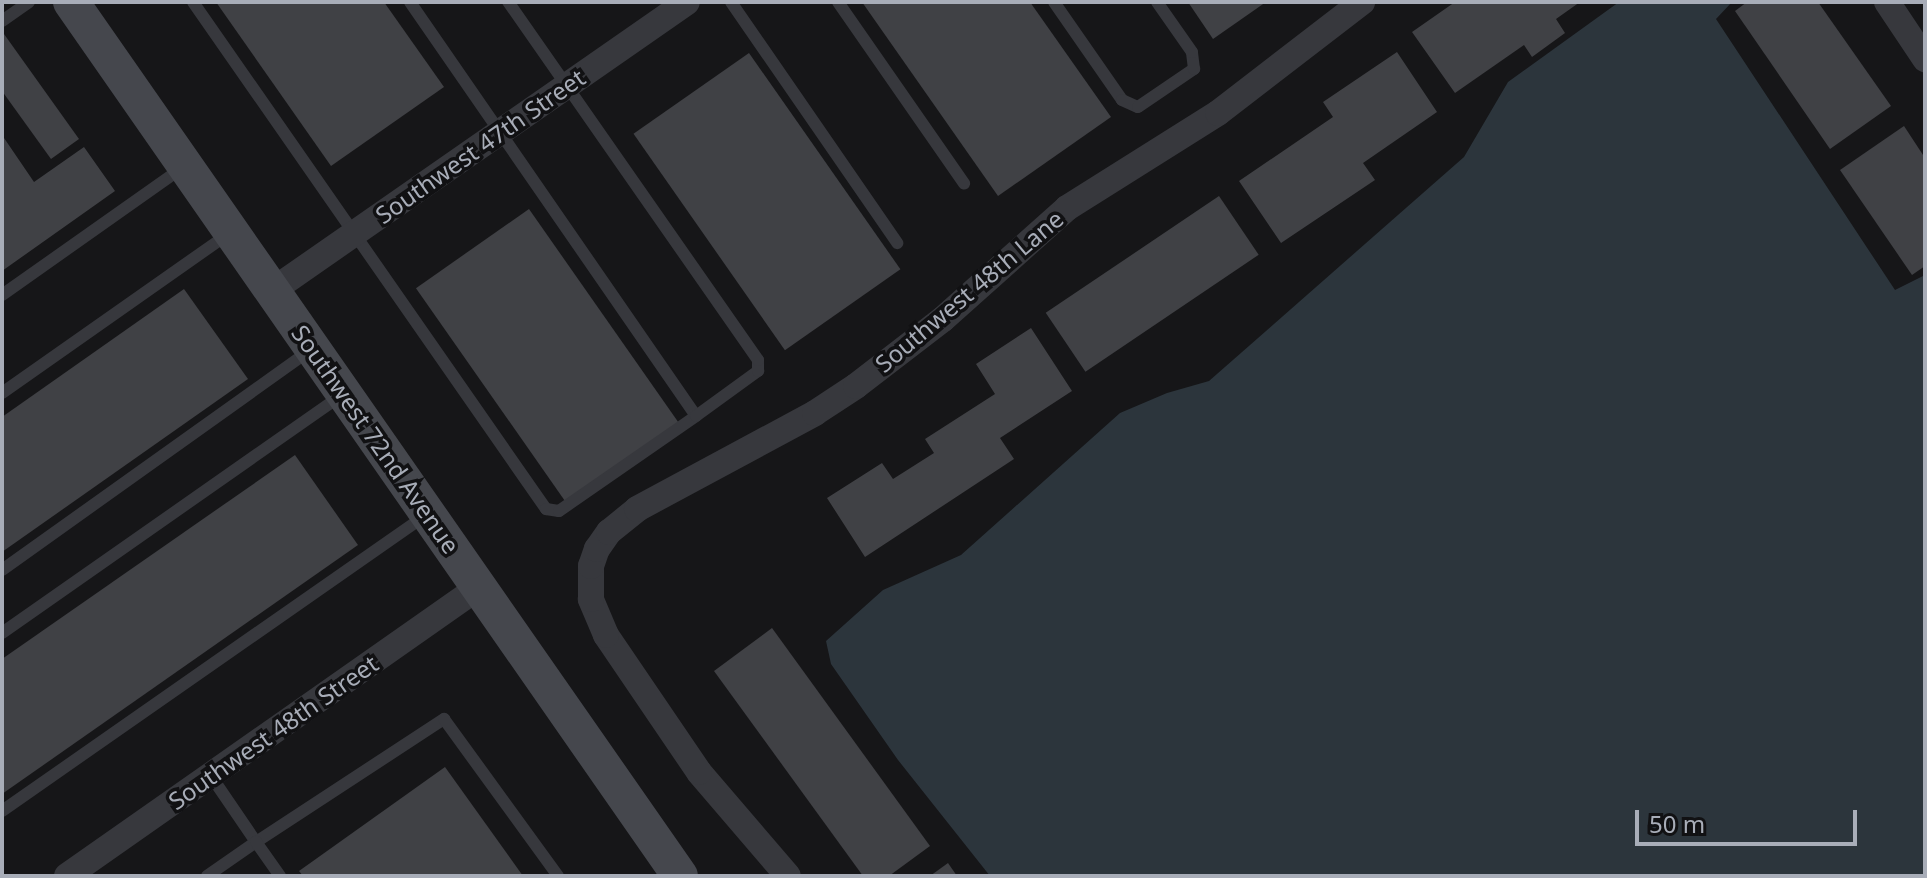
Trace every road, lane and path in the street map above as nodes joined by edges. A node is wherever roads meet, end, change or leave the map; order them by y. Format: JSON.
{"nodes":[{"id":1,"x":29,"y":2,"type":"edge"},
{"id":2,"x":71,"y":2,"type":"edge"},
{"id":3,"x":193,"y":2,"type":"edge"},
{"id":4,"x":410,"y":2,"type":"edge"},
{"id":5,"x":508,"y":2,"type":"edge"},
{"id":6,"x":687,"y":2,"type":"edge"},
{"id":7,"x":731,"y":2,"type":"edge"},
{"id":8,"x":838,"y":2,"type":"edge"},
{"id":9,"x":1054,"y":2,"type":"edge"},
{"id":10,"x":1157,"y":2,"type":"edge"},
{"id":11,"x":1362,"y":2,"type":"edge"},
{"id":12,"x":1887,"y":2,"type":"edge"},
{"id":13,"x":2,"y":21,"type":"edge"},
{"id":14,"x":1925,"y":59,"type":"edge"},
{"id":15,"x":568,"y":86,"type":"junction"},
{"id":16,"x":500,"y":132,"type":"junction"},
{"id":17,"x":185,"y":167,"type":"junction"},
{"id":18,"x":964,"y":183,"type":"dead end"},
{"id":19,"x":231,"y":231,"type":"junction"},
{"id":20,"x":354,"y":234,"type":"junction"},
{"id":21,"x":897,"y":243,"type":"dead end"},
{"id":22,"x":273,"y":290,"type":"junction"},
{"id":23,"x":2,"y":295,"type":"edge"},
{"id":24,"x":313,"y":348,"type":"junction"},
{"id":25,"x":2,"y":393,"type":"edge"},
{"id":26,"x":344,"y":393,"type":"junction"},
{"id":27,"x":696,"y":416,"type":"junction"},
{"id":28,"x":428,"y":513,"type":"junction"},
{"id":29,"x":2,"y":570,"type":"edge"},
{"id":30,"x":479,"y":587,"type":"junction"},
{"id":31,"x":2,"y":633,"type":"edge"},
{"id":32,"x":211,"y":776,"type":"junction"},
{"id":33,"x":2,"y":811,"type":"edge"},
{"id":34,"x":256,"y":842,"type":"junction"},
{"id":35,"x":67,"y":876,"type":"edge"},
{"id":36,"x":207,"y":876,"type":"edge"},
{"id":37,"x":280,"y":876,"type":"edge"},
{"id":38,"x":558,"y":876,"type":"edge"},
{"id":39,"x":680,"y":876,"type":"edge"},
{"id":40,"x":788,"y":876,"type":"edge"}],
"edges":[{"from":1,"to":13,"type":"lane"},
{"from":2,"to":17,"type":"street","name":"Southwest 72nd Avenue"},
{"from":3,"to":20,"type":"lane"},
{"from":4,"to":16,"type":"lane"},
{"from":5,"to":15,"type":"lane"},
{"from":6,"to":15,"type":"street","name":"Southwest 47th Street"},
{"from":7,"to":21,"type":"lane"},
{"from":8,"to":18,"type":"lane"},
{"from":9,"to":10,"type":"lane"},
{"from":11,"to":40,"type":"street","name":"Southwest 48th Lane"},
{"from":12,"to":14,"type":"street"},
{"from":15,"to":16,"type":"street","name":"Southwest 47th Street"},
{"from":15,"to":27,"type":"lane"},
{"from":16,"to":20,"type":"street","name":"Southwest 47th Street"},
{"from":16,"to":27,"type":"lane"},
{"from":17,"to":19,"type":"street","name":"Southwest 72nd Avenue"},
{"from":17,"to":23,"type":"lane"},
{"from":19,"to":22,"type":"street","name":"Southwest 72nd Avenue"},
{"from":19,"to":25,"type":"lane"},
{"from":20,"to":22,"type":"street","name":"Southwest 47th Street"},
{"from":20,"to":27,"type":"lane"},
{"from":22,"to":24,"type":"street","name":"Southwest 72nd Avenue"},
{"from":24,"to":26,"type":"street","name":"Southwest 72nd Avenue"},
{"from":24,"to":29,"type":"lane"},
{"from":26,"to":28,"type":"street","name":"Southwest 72nd Avenue"},
{"from":26,"to":31,"type":"lane"},
{"from":28,"to":30,"type":"street","name":"Southwest 72nd Avenue"},
{"from":28,"to":33,"type":"lane"},
{"from":30,"to":32,"type":"street","name":"Southwest 48th Street"},
{"from":30,"to":39,"type":"street","name":"Southwest 72nd Avenue"},
{"from":32,"to":34,"type":"lane"},
{"from":32,"to":35,"type":"street","name":"Southwest 48th Street"},
{"from":34,"to":36,"type":"lane"},
{"from":34,"to":37,"type":"lane"},
{"from":34,"to":38,"type":"lane"}]}
